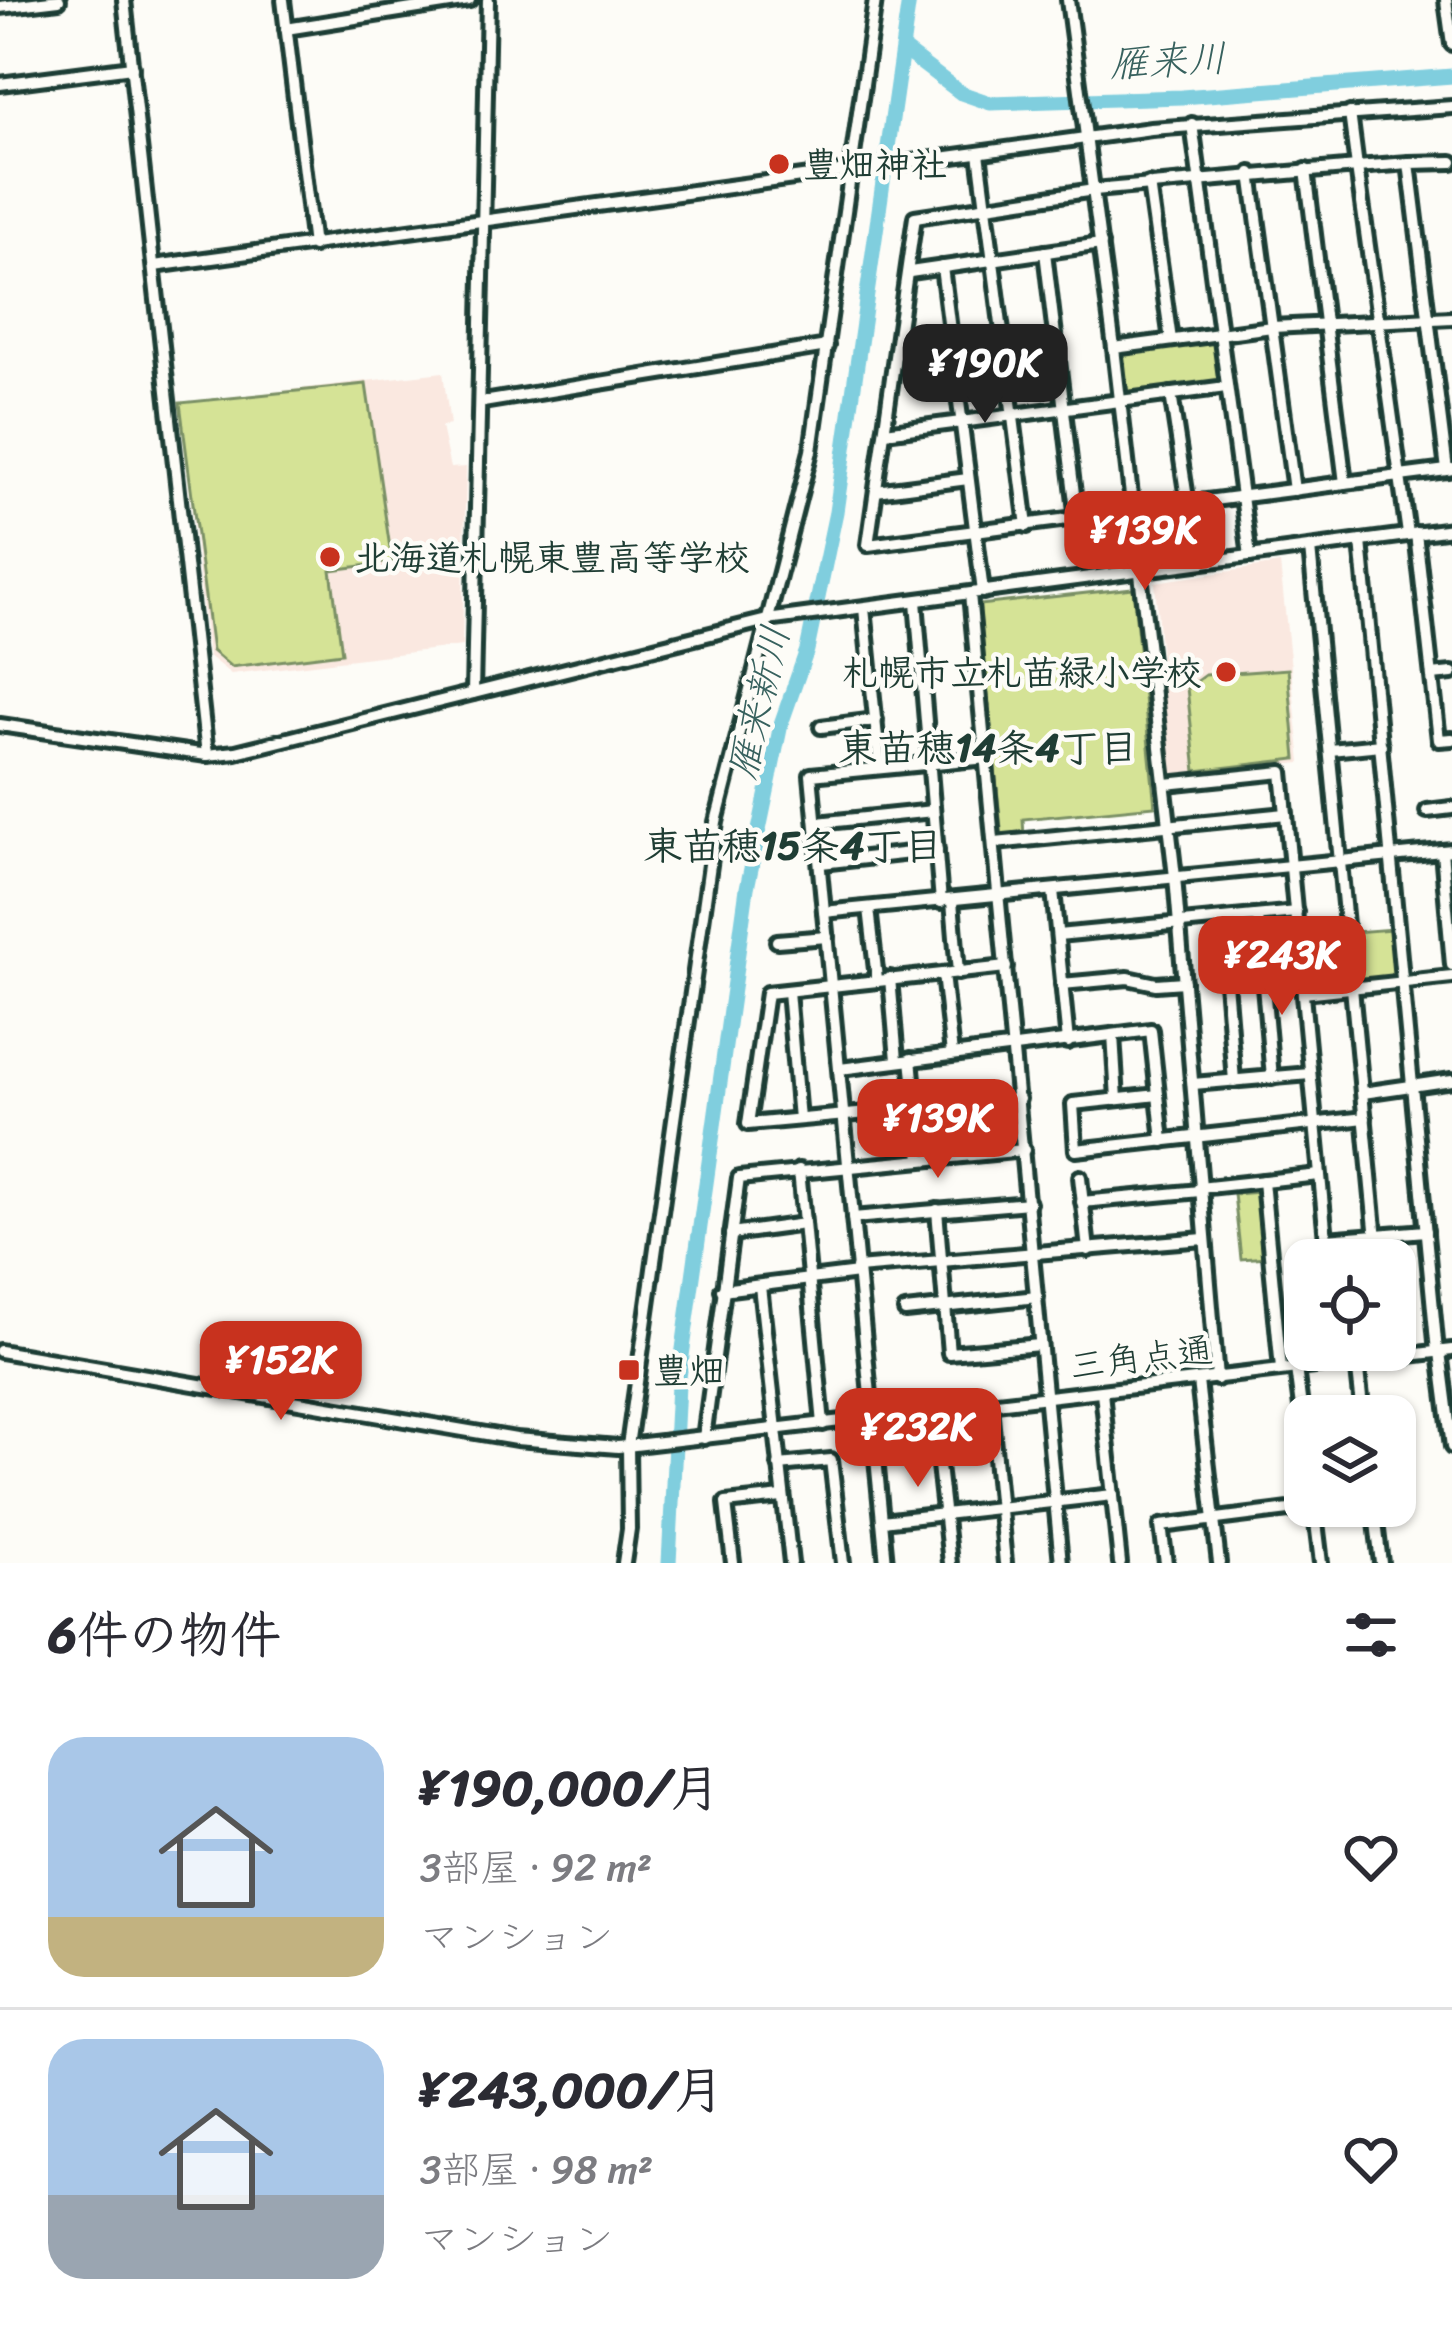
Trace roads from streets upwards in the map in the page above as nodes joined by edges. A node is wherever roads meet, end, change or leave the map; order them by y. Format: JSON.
{"nodes":[{"id":1,"x":59,"y":0,"type":"edge"},
{"id":2,"x":124,"y":0,"type":"edge"},
{"id":3,"x":283,"y":0,"type":"edge"},
{"id":4,"x":469,"y":0,"type":"edge"},
{"id":5,"x":488,"y":0,"type":"edge"},
{"id":6,"x":875,"y":0,"type":"edge"},
{"id":7,"x":1068,"y":0,"type":"edge"},
{"id":8,"x":1446,"y":0,"type":"edge"},
{"id":9,"x":22,"y":2,"type":"edge"},
{"id":10,"x":0,"y":7,"type":"edge"},
{"id":11,"x":286,"y":29,"type":"junction"},
{"id":12,"x":1452,"y":44,"type":"edge"},
{"id":13,"x":132,"y":68,"type":"junction"},
{"id":14,"x":0,"y":84,"type":"edge"},
{"id":15,"x":1452,"y":107,"type":"edge"},
{"id":16,"x":1350,"y":113,"type":"junction"},
{"id":17,"x":1192,"y":124,"type":"junction"},
{"id":18,"x":1087,"y":137,"type":"junction"},
{"id":19,"x":979,"y":152,"type":"junction"},
{"id":20,"x":1452,"y":162,"type":"edge"},
{"id":21,"x":1408,"y":163,"type":"junction"},
{"id":22,"x":1357,"y":167,"type":"junction"},
{"id":23,"x":1306,"y":170,"type":"junction"},
{"id":24,"x":849,"y":171,"type":"junction"},
{"id":25,"x":1251,"y":172,"type":"junction"},
{"id":26,"x":1198,"y":178,"type":"junction"},
{"id":27,"x":1149,"y":184,"type":"junction"},
{"id":28,"x":1094,"y":190,"type":"junction"},
{"id":29,"x":986,"y":206,"type":"junction"},
{"id":30,"x":485,"y":224,"type":"junction"},
{"id":31,"x":1101,"y":244,"type":"junction"},
{"id":32,"x":313,"y":246,"type":"junction"},
{"id":33,"x":1046,"y":252,"type":"junction"},
{"id":34,"x":993,"y":258,"type":"junction"},
{"id":35,"x":154,"y":266,"type":"junction"},
{"id":36,"x":942,"y":267,"type":"junction"},
{"id":37,"x":910,"y":272,"type":"junction"},
{"id":38,"x":1452,"y":317,"type":"edge"},
{"id":39,"x":1428,"y":320,"type":"junction"},
{"id":40,"x":1378,"y":323,"type":"junction"},
{"id":41,"x":1325,"y":325,"type":"junction"},
{"id":42,"x":1272,"y":327,"type":"junction"},
{"id":43,"x":1219,"y":334,"type":"junction"},
{"id":44,"x":1171,"y":340,"type":"junction"},
{"id":45,"x":827,"y":346,"type":"junction"},
{"id":46,"x":1114,"y":348,"type":"junction"},
{"id":47,"x":1226,"y":387,"type":"junction"},
{"id":48,"x":1172,"y":394,"type":"junction"},
{"id":49,"x":1120,"y":400,"type":"junction"},
{"id":50,"x":483,"y":402,"type":"junction"},
{"id":51,"x":1065,"y":408,"type":"junction"},
{"id":52,"x":1012,"y":413,"type":"junction"},
{"id":53,"x":961,"y":420,"type":"junction"},
{"id":54,"x":885,"y":432,"type":"junction"},
{"id":55,"x":1450,"y":469,"type":"edge"},
{"id":56,"x":1401,"y":476,"type":"junction"},
{"id":57,"x":968,"y":479,"type":"junction"},
{"id":58,"x":1345,"y":483,"type":"junction"},
{"id":59,"x":1294,"y":490,"type":"junction"},
{"id":60,"x":876,"y":491,"type":"junction"},
{"id":61,"x":1242,"y":497,"type":"junction"},
{"id":62,"x":1188,"y":505,"type":"junction"},
{"id":63,"x":1135,"y":512,"type":"junction"},
{"id":64,"x":1077,"y":520,"type":"junction"},
{"id":65,"x":1027,"y":526,"type":"junction"},
{"id":66,"x":1452,"y":529,"type":"edge"},
{"id":67,"x":974,"y":533,"type":"junction"},
{"id":68,"x":1412,"y":534,"type":"junction"},
{"id":69,"x":1361,"y":541,"type":"junction"},
{"id":70,"x":1310,"y":548,"type":"junction"},
{"id":71,"x":1250,"y":556,"type":"junction"},
{"id":72,"x":1142,"y":570,"type":"junction"},
{"id":73,"x":976,"y":593,"type":"junction"},
{"id":74,"x":916,"y":601,"type":"junction"},
{"id":75,"x":864,"y":608,"type":"junction"},
{"id":76,"x":767,"y":620,"type":"junction"},
{"id":77,"x":1452,"y":673,"type":"edge"},
{"id":78,"x":1432,"y":675,"type":"junction"},
{"id":79,"x":473,"y":693,"type":"junction"},
{"id":80,"x":876,"y":720,"type":"junction"},
{"id":81,"x":0,"y":724,"type":"edge"},
{"id":82,"x":820,"y":727,"type":"dead end"},
{"id":83,"x":1452,"y":739,"type":"edge"},
{"id":84,"x":1381,"y":745,"type":"junction"},
{"id":85,"x":1330,"y":750,"type":"junction"},
{"id":86,"x":208,"y":755,"type":"junction"},
{"id":87,"x":987,"y":758,"type":"junction"},
{"id":88,"x":930,"y":763,"type":"junction"},
{"id":89,"x":880,"y":768,"type":"junction"},
{"id":90,"x":1166,"y":784,"type":"junction"},
{"id":91,"x":1452,"y":808,"type":"edge"},
{"id":92,"x":933,"y":811,"type":"junction"},
{"id":93,"x":1427,"y":811,"type":"dead end"},
{"id":94,"x":1286,"y":814,"type":"junction"},
{"id":95,"x":817,"y":823,"type":"junction"},
{"id":96,"x":1170,"y":825,"type":"junction"},
{"id":97,"x":995,"y":843,"type":"junction"},
{"id":98,"x":937,"y":850,"type":"junction"},
{"id":99,"x":1447,"y":851,"type":"edge"},
{"id":100,"x":1392,"y":856,"type":"junction"},
{"id":101,"x":1344,"y":860,"type":"junction"},
{"id":102,"x":821,"y":863,"type":"junction"},
{"id":103,"x":1292,"y":865,"type":"junction"},
{"id":104,"x":1175,"y":877,"type":"junction"},
{"id":105,"x":1053,"y":890,"type":"junction"},
{"id":106,"x":998,"y":897,"type":"junction"},
{"id":107,"x":946,"y":901,"type":"junction"},
{"id":108,"x":869,"y":908,"type":"junction"},
{"id":109,"x":824,"y":912,"type":"junction"},
{"id":110,"x":1295,"y":912,"type":"junction"},
{"id":111,"x":1258,"y":916,"type":"junction"},
{"id":112,"x":1221,"y":920,"type":"junction"},
{"id":113,"x":1179,"y":924,"type":"junction"},
{"id":114,"x":1058,"y":935,"type":"junction"},
{"id":115,"x":826,"y":937,"type":"junction"},
{"id":116,"x":777,"y":941,"type":"dead end"},
{"id":117,"x":1452,"y":965,"type":"edge"},
{"id":118,"x":1006,"y":968,"type":"junction"},
{"id":119,"x":958,"y":973,"type":"junction"},
{"id":120,"x":943,"y":974,"type":"junction"},
{"id":121,"x":1452,"y":977,"type":"edge"},
{"id":122,"x":883,"y":978,"type":"junction"},
{"id":123,"x":1184,"y":982,"type":"junction"},
{"id":124,"x":1406,"y":983,"type":"junction"},
{"id":125,"x":1062,"y":984,"type":"junction"},
{"id":126,"x":831,"y":986,"type":"junction"},
{"id":127,"x":1354,"y":988,"type":"junction"},
{"id":128,"x":788,"y":991,"type":"junction"},
{"id":129,"x":1303,"y":993,"type":"junction"},
{"id":130,"x":1113,"y":1035,"type":"junction"},
{"id":131,"x":1067,"y":1042,"type":"junction"},
{"id":132,"x":1014,"y":1046,"type":"junction"},
{"id":133,"x":952,"y":1054,"type":"junction"},
{"id":134,"x":904,"y":1060,"type":"junction"},
{"id":135,"x":840,"y":1069,"type":"junction"},
{"id":136,"x":1310,"y":1074,"type":"junction"},
{"id":137,"x":1272,"y":1078,"type":"junction"},
{"id":138,"x":1234,"y":1081,"type":"junction"},
{"id":139,"x":1452,"y":1081,"type":"edge"},
{"id":140,"x":1193,"y":1084,"type":"junction"},
{"id":141,"x":1414,"y":1088,"type":"junction"},
{"id":142,"x":1363,"y":1093,"type":"junction"},
{"id":143,"x":1158,"y":1095,"type":"junction"},
{"id":144,"x":1019,"y":1099,"type":"junction"},
{"id":145,"x":1117,"y":1100,"type":"junction"},
{"id":146,"x":917,"y":1108,"type":"junction"},
{"id":147,"x":843,"y":1115,"type":"junction"},
{"id":148,"x":1365,"y":1118,"type":"junction"},
{"id":149,"x":799,"y":1119,"type":"junction"},
{"id":150,"x":1315,"y":1124,"type":"junction"},
{"id":151,"x":1195,"y":1136,"type":"junction"},
{"id":152,"x":1163,"y":1141,"type":"junction"},
{"id":153,"x":1024,"y":1150,"type":"junction"},
{"id":154,"x":921,"y":1159,"type":"junction"},
{"id":155,"x":848,"y":1166,"type":"junction"},
{"id":156,"x":800,"y":1170,"type":"junction"},
{"id":157,"x":1319,"y":1175,"type":"junction"},
{"id":158,"x":1080,"y":1178,"type":"dead end"},
{"id":159,"x":1263,"y":1181,"type":"junction"},
{"id":160,"x":1199,"y":1189,"type":"junction"},
{"id":161,"x":1082,"y":1202,"type":"junction"},
{"id":162,"x":1030,"y":1203,"type":"junction"},
{"id":163,"x":937,"y":1210,"type":"junction"},
{"id":164,"x":853,"y":1219,"type":"junction"},
{"id":165,"x":805,"y":1224,"type":"junction"},
{"id":166,"x":1426,"y":1231,"type":"junction"},
{"id":167,"x":731,"y":1234,"type":"junction"},
{"id":168,"x":1376,"y":1235,"type":"junction"},
{"id":169,"x":1204,"y":1239,"type":"junction"},
{"id":170,"x":1326,"y":1239,"type":"joint"},
{"id":171,"x":1376,"y":1239,"type":"edge"},
{"id":172,"x":1088,"y":1250,"type":"junction"},
{"id":173,"x":1031,"y":1252,"type":"junction"},
{"id":174,"x":943,"y":1262,"type":"junction"},
{"id":175,"x":858,"y":1270,"type":"junction"},
{"id":176,"x":810,"y":1280,"type":"junction"},
{"id":177,"x":760,"y":1286,"type":"junction"},
{"id":178,"x":722,"y":1290,"type":"junction"},
{"id":179,"x":1037,"y":1297,"type":"junction"},
{"id":180,"x":944,"y":1307,"type":"junction"},
{"id":181,"x":905,"y":1311,"type":"dead end"},
{"id":182,"x":1040,"y":1345,"type":"junction"},
{"id":183,"x":1443,"y":1351,"type":"edge"},
{"id":184,"x":0,"y":1352,"type":"edge"},
{"id":185,"x":1281,"y":1369,"type":"junction"},
{"id":186,"x":1284,"y":1369,"type":"edge"},
{"id":187,"x":1217,"y":1379,"type":"junction"},
{"id":188,"x":1198,"y":1382,"type":"junction"},
{"id":189,"x":1102,"y":1392,"type":"junction"},
{"id":190,"x":1044,"y":1398,"type":"junction"},
{"id":191,"x":990,"y":1406,"type":"junction"},
{"id":192,"x":933,"y":1412,"type":"junction"},
{"id":193,"x":870,"y":1418,"type":"junction"},
{"id":194,"x":823,"y":1424,"type":"junction"},
{"id":195,"x":1451,"y":1428,"type":"edge"},
{"id":196,"x":774,"y":1430,"type":"junction"},
{"id":197,"x":699,"y":1438,"type":"junction"},
{"id":198,"x":628,"y":1446,"type":"junction"},
{"id":199,"x":1452,"y":1448,"type":"edge"},
{"id":200,"x":779,"y":1465,"type":"junction"},
{"id":201,"x":1113,"y":1495,"type":"junction"},
{"id":202,"x":782,"y":1497,"type":"junction"},
{"id":203,"x":1054,"y":1501,"type":"junction"},
{"id":204,"x":999,"y":1508,"type":"junction"},
{"id":205,"x":1284,"y":1510,"type":"edge"},
{"id":206,"x":944,"y":1514,"type":"junction"},
{"id":207,"x":1214,"y":1518,"type":"junction"},
{"id":208,"x":882,"y":1521,"type":"junction"},
{"id":209,"x":1318,"y":1527,"type":"edge"},
{"id":210,"x":1377,"y":1527,"type":"edge"},
{"id":211,"x":624,"y":1563,"type":"edge"},
{"id":212,"x":733,"y":1563,"type":"edge"},
{"id":213,"x":791,"y":1563,"type":"edge"},
{"id":214,"x":843,"y":1563,"type":"edge"},
{"id":215,"x":886,"y":1563,"type":"edge"},
{"id":216,"x":950,"y":1563,"type":"edge"},
{"id":217,"x":1005,"y":1563,"type":"edge"},
{"id":218,"x":1061,"y":1563,"type":"edge"},
{"id":219,"x":1120,"y":1563,"type":"edge"},
{"id":220,"x":1166,"y":1563,"type":"edge"},
{"id":221,"x":1219,"y":1563,"type":"edge"},
{"id":222,"x":1321,"y":1563,"type":"edge"},
{"id":223,"x":1382,"y":1563,"type":"edge"}],
"edges":[{"from":1,"to":9,"type":"street"},
{"from":2,"to":13,"type":"street"},
{"from":3,"to":11,"type":"street"},
{"from":4,"to":11,"type":"street"},
{"from":5,"to":30,"type":"street"},
{"from":6,"to":24,"type":"street"},
{"from":7,"to":18,"type":"street"},
{"from":8,"to":12,"type":"street"},
{"from":9,"to":10,"type":"street"},
{"from":11,"to":32,"type":"street"},
{"from":13,"to":14,"type":"street"},
{"from":13,"to":35,"type":"street"},
{"from":15,"to":16,"type":"street"},
{"from":16,"to":17,"type":"street"},
{"from":16,"to":22,"type":"street"},
{"from":17,"to":18,"type":"street"},
{"from":17,"to":26,"type":"street"},
{"from":18,"to":19,"type":"street"},
{"from":18,"to":28,"type":"street"},
{"from":19,"to":24,"type":"street"},
{"from":19,"to":29,"type":"street"},
{"from":20,"to":21,"type":"street"},
{"from":21,"to":22,"type":"street"},
{"from":21,"to":39,"type":"street"},
{"from":22,"to":23,"type":"street"},
{"from":22,"to":40,"type":"street"},
{"from":23,"to":25,"type":"street"},
{"from":23,"to":41,"type":"street"},
{"from":24,"to":30,"type":"street"},
{"from":24,"to":45,"type":"street"},
{"from":25,"to":26,"type":"street"},
{"from":25,"to":42,"type":"street"},
{"from":26,"to":27,"type":"street"},
{"from":26,"to":43,"type":"street"},
{"from":27,"to":28,"type":"street"},
{"from":27,"to":44,"type":"street"},
{"from":28,"to":29,"type":"street"},
{"from":28,"to":31,"type":"street"},
{"from":29,"to":34,"type":"street"},
{"from":29,"to":37,"type":"street"},
{"from":30,"to":32,"type":"street"},
{"from":30,"to":50,"type":"street"},
{"from":31,"to":33,"type":"street"},
{"from":31,"to":46,"type":"street"},
{"from":32,"to":35,"type":"street"},
{"from":33,"to":34,"type":"street"},
{"from":33,"to":51,"type":"street"},
{"from":34,"to":36,"type":"street"},
{"from":34,"to":52,"type":"street"},
{"from":35,"to":86,"type":"street"},
{"from":36,"to":37,"type":"street"},
{"from":36,"to":53,"type":"street"},
{"from":37,"to":54,"type":"street"},
{"from":38,"to":39,"type":"street"},
{"from":39,"to":40,"type":"street"},
{"from":39,"to":55,"type":"street"},
{"from":40,"to":41,"type":"street"},
{"from":40,"to":56,"type":"street"},
{"from":41,"to":42,"type":"street"},
{"from":41,"to":58,"type":"street"},
{"from":42,"to":43,"type":"street"},
{"from":42,"to":59,"type":"street"},
{"from":43,"to":44,"type":"street"},
{"from":43,"to":47,"type":"street"},
{"from":44,"to":46,"type":"street"},
{"from":45,"to":50,"type":"street"},
{"from":45,"to":76,"type":"street"},
{"from":46,"to":49,"type":"street"},
{"from":47,"to":48,"type":"street"},
{"from":47,"to":61,"type":"street"},
{"from":48,"to":49,"type":"street"},
{"from":48,"to":62,"type":"street"},
{"from":49,"to":51,"type":"street"},
{"from":49,"to":63,"type":"street"},
{"from":50,"to":79,"type":"street"},
{"from":51,"to":52,"type":"street"},
{"from":51,"to":64,"type":"street"},
{"from":52,"to":53,"type":"street"},
{"from":52,"to":65,"type":"street"},
{"from":53,"to":54,"type":"street"},
{"from":53,"to":57,"type":"street"},
{"from":54,"to":60,"type":"street"},
{"from":55,"to":56,"type":"street"},
{"from":56,"to":58,"type":"street"},
{"from":56,"to":68,"type":"street"},
{"from":57,"to":60,"type":"street"},
{"from":57,"to":67,"type":"street"},
{"from":58,"to":59,"type":"street"},
{"from":59,"to":61,"type":"street"},
{"from":60,"to":67,"type":"street"},
{"from":61,"to":62,"type":"street"},
{"from":61,"to":71,"type":"street"},
{"from":62,"to":63,"type":"street"},
{"from":63,"to":64,"type":"street"},
{"from":63,"to":72,"type":"street"},
{"from":64,"to":65,"type":"street"},
{"from":65,"to":67,"type":"street"},
{"from":66,"to":68,"type":"street"},
{"from":67,"to":73,"type":"street"},
{"from":68,"to":69,"type":"street"},
{"from":68,"to":78,"type":"street"},
{"from":69,"to":70,"type":"street"},
{"from":69,"to":84,"type":"street"},
{"from":70,"to":71,"type":"street"},
{"from":70,"to":85,"type":"street"},
{"from":71,"to":72,"type":"street"},
{"from":72,"to":73,"type":"street"},
{"from":72,"to":90,"type":"street"},
{"from":73,"to":74,"type":"street"},
{"from":73,"to":87,"type":"street"},
{"from":74,"to":75,"type":"street"},
{"from":74,"to":88,"type":"street"},
{"from":75,"to":76,"type":"street"},
{"from":75,"to":80,"type":"street"},
{"from":76,"to":79,"type":"street"},
{"from":76,"to":198,"type":"street"},
{"from":77,"to":78,"type":"street"},
{"from":78,"to":83,"type":"street"},
{"from":79,"to":86,"type":"street"},
{"from":80,"to":82,"type":"street"},
{"from":80,"to":89,"type":"street"},
{"from":81,"to":86,"type":"street"},
{"from":84,"to":85,"type":"street"},
{"from":84,"to":100,"type":"street"},
{"from":85,"to":101,"type":"street"},
{"from":87,"to":88,"type":"street"},
{"from":87,"to":97,"type":"street"},
{"from":88,"to":89,"type":"street"},
{"from":88,"to":92,"type":"street"},
{"from":89,"to":95,"type":"street"},
{"from":90,"to":94,"type":"street"},
{"from":90,"to":96,"type":"street"},
{"from":91,"to":93,"type":"street"},
{"from":92,"to":95,"type":"street"},
{"from":92,"to":98,"type":"street"},
{"from":94,"to":96,"type":"street"},
{"from":94,"to":103,"type":"street"},
{"from":95,"to":102,"type":"street"},
{"from":96,"to":97,"type":"street"},
{"from":96,"to":104,"type":"street"},
{"from":97,"to":106,"type":"street"},
{"from":98,"to":102,"type":"street"},
{"from":98,"to":107,"type":"street"},
{"from":99,"to":100,"type":"street"},
{"from":99,"to":117,"type":"street"},
{"from":100,"to":101,"type":"street"},
{"from":100,"to":124,"type":"street"},
{"from":101,"to":103,"type":"street"},
{"from":101,"to":127,"type":"street"},
{"from":102,"to":109,"type":"street"},
{"from":103,"to":104,"type":"street"},
{"from":103,"to":110,"type":"street"},
{"from":104,"to":105,"type":"street"},
{"from":104,"to":113,"type":"street"},
{"from":105,"to":106,"type":"street"},
{"from":105,"to":114,"type":"street"},
{"from":106,"to":107,"type":"street"},
{"from":106,"to":118,"type":"street"},
{"from":107,"to":108,"type":"street"},
{"from":107,"to":119,"type":"street"},
{"from":108,"to":109,"type":"street"},
{"from":108,"to":122,"type":"street"},
{"from":109,"to":115,"type":"street"},
{"from":110,"to":111,"type":"street"},
{"from":110,"to":129,"type":"street"},
{"from":111,"to":112,"type":"street"},
{"from":111,"to":137,"type":"street"},
{"from":112,"to":113,"type":"street"},
{"from":112,"to":138,"type":"street"},
{"from":113,"to":114,"type":"street"},
{"from":113,"to":123,"type":"street"},
{"from":114,"to":125,"type":"street"},
{"from":115,"to":116,"type":"street"},
{"from":115,"to":126,"type":"street"},
{"from":118,"to":119,"type":"street"},
{"from":118,"to":132,"type":"street"},
{"from":119,"to":120,"type":"street"},
{"from":120,"to":122,"type":"street"},
{"from":120,"to":133,"type":"street"},
{"from":121,"to":124,"type":"street"},
{"from":122,"to":126,"type":"street"},
{"from":122,"to":134,"type":"street"},
{"from":123,"to":125,"type":"street"},
{"from":123,"to":140,"type":"street"},
{"from":124,"to":127,"type":"street"},
{"from":124,"to":141,"type":"street"},
{"from":125,"to":131,"type":"street"},
{"from":126,"to":128,"type":"street"},
{"from":126,"to":135,"type":"street"},
{"from":127,"to":129,"type":"street"},
{"from":127,"to":142,"type":"street"},
{"from":128,"to":149,"type":"street"},
{"from":128,"to":149,"type":"street"},
{"from":129,"to":136,"type":"street"},
{"from":130,"to":131,"type":"street"},
{"from":130,"to":143,"type":"street"},
{"from":130,"to":145,"type":"street"},
{"from":131,"to":132,"type":"street"},
{"from":132,"to":133,"type":"street"},
{"from":132,"to":144,"type":"street"},
{"from":133,"to":134,"type":"street"},
{"from":134,"to":135,"type":"street"},
{"from":134,"to":146,"type":"street"},
{"from":135,"to":147,"type":"street"},
{"from":136,"to":137,"type":"street"},
{"from":136,"to":150,"type":"street"},
{"from":137,"to":138,"type":"street"},
{"from":138,"to":140,"type":"street"},
{"from":139,"to":141,"type":"street"},
{"from":140,"to":151,"type":"street"},
{"from":141,"to":142,"type":"street"},
{"from":141,"to":166,"type":"street"},
{"from":142,"to":148,"type":"street"},
{"from":143,"to":145,"type":"street"},
{"from":143,"to":152,"type":"street"},
{"from":144,"to":146,"type":"street"},
{"from":144,"to":153,"type":"street"},
{"from":145,"to":152,"type":"street"},
{"from":146,"to":147,"type":"street"},
{"from":146,"to":154,"type":"street"},
{"from":147,"to":149,"type":"street"},
{"from":147,"to":155,"type":"street"},
{"from":148,"to":150,"type":"street"},
{"from":148,"to":168,"type":"street"},
{"from":150,"to":151,"type":"street"},
{"from":150,"to":157,"type":"street"},
{"from":151,"to":152,"type":"street"},
{"from":151,"to":160,"type":"street"},
{"from":153,"to":154,"type":"street"},
{"from":153,"to":162,"type":"street"},
{"from":154,"to":155,"type":"street"},
{"from":155,"to":156,"type":"street"},
{"from":155,"to":164,"type":"street"},
{"from":156,"to":165,"type":"street"},
{"from":156,"to":167,"type":"street"},
{"from":157,"to":159,"type":"street"},
{"from":157,"to":170,"type":"street"},
{"from":158,"to":161,"type":"street"},
{"from":159,"to":160,"type":"street"},
{"from":159,"to":185,"type":"street"},
{"from":160,"to":161,"type":"street"},
{"from":160,"to":169,"type":"street"},
{"from":161,"to":172,"type":"street"},
{"from":162,"to":163,"type":"street"},
{"from":162,"to":173,"type":"street"},
{"from":163,"to":164,"type":"street"},
{"from":163,"to":174,"type":"street"},
{"from":164,"to":175,"type":"street"},
{"from":165,"to":167,"type":"street"},
{"from":165,"to":176,"type":"street"},
{"from":166,"to":168,"type":"street"},
{"from":166,"to":183,"type":"street"},
{"from":167,"to":178,"type":"street"},
{"from":168,"to":170,"type":"street"},
{"from":168,"to":171,"type":"street"},
{"from":169,"to":172,"type":"street"},
{"from":169,"to":187,"type":"street"},
{"from":172,"to":173,"type":"street"},
{"from":173,"to":174,"type":"street"},
{"from":173,"to":179,"type":"street"},
{"from":174,"to":175,"type":"street"},
{"from":174,"to":180,"type":"street"},
{"from":175,"to":176,"type":"street"},
{"from":175,"to":193,"type":"street"},
{"from":176,"to":177,"type":"street"},
{"from":176,"to":194,"type":"street"},
{"from":177,"to":178,"type":"street"},
{"from":177,"to":196,"type":"street"},
{"from":178,"to":197,"type":"street"},
{"from":179,"to":180,"type":"street"},
{"from":179,"to":182,"type":"street"},
{"from":180,"to":181,"type":"street"},
{"from":180,"to":182,"type":"street"},
{"from":182,"to":190,"type":"street"},
{"from":183,"to":195,"type":"street"},
{"from":184,"to":198,"type":"street"},
{"from":185,"to":186,"type":"street","name":"三角点通"},
{"from":185,"to":187,"type":"street","name":"三角点通"},
{"from":187,"to":188,"type":"street","name":"三角点通"},
{"from":188,"to":189,"type":"street","name":"三角点通"},
{"from":188,"to":207,"type":"street"},
{"from":189,"to":190,"type":"street","name":"三角点通"},
{"from":189,"to":201,"type":"street"},
{"from":190,"to":191,"type":"street","name":"三角点通"},
{"from":190,"to":203,"type":"street"},
{"from":191,"to":192,"type":"street","name":"三角点通"},
{"from":191,"to":204,"type":"street"},
{"from":192,"to":193,"type":"street","name":"三角点通"},
{"from":192,"to":206,"type":"street"},
{"from":193,"to":194,"type":"street","name":"三角点通"},
{"from":193,"to":208,"type":"street"},
{"from":194,"to":196,"type":"street","name":"三角点通"},
{"from":195,"to":199,"type":"street"},
{"from":196,"to":197,"type":"street","name":"三角点通"},
{"from":196,"to":200,"type":"street"},
{"from":197,"to":198,"type":"street","name":"三角点通"},
{"from":198,"to":211,"type":"street"},
{"from":200,"to":202,"type":"street"},
{"from":200,"to":214,"type":"street"},
{"from":201,"to":203,"type":"street"},
{"from":201,"to":219,"type":"street"},
{"from":202,"to":212,"type":"street"},
{"from":202,"to":213,"type":"street"},
{"from":203,"to":204,"type":"street"},
{"from":203,"to":218,"type":"street"},
{"from":204,"to":206,"type":"street"},
{"from":204,"to":217,"type":"street"},
{"from":205,"to":207,"type":"street"},
{"from":206,"to":208,"type":"street"},
{"from":206,"to":216,"type":"street"},
{"from":207,"to":220,"type":"street"},
{"from":207,"to":221,"type":"street"},
{"from":208,"to":215,"type":"street"},
{"from":209,"to":222,"type":"street"},
{"from":210,"to":223,"type":"street"}]}
